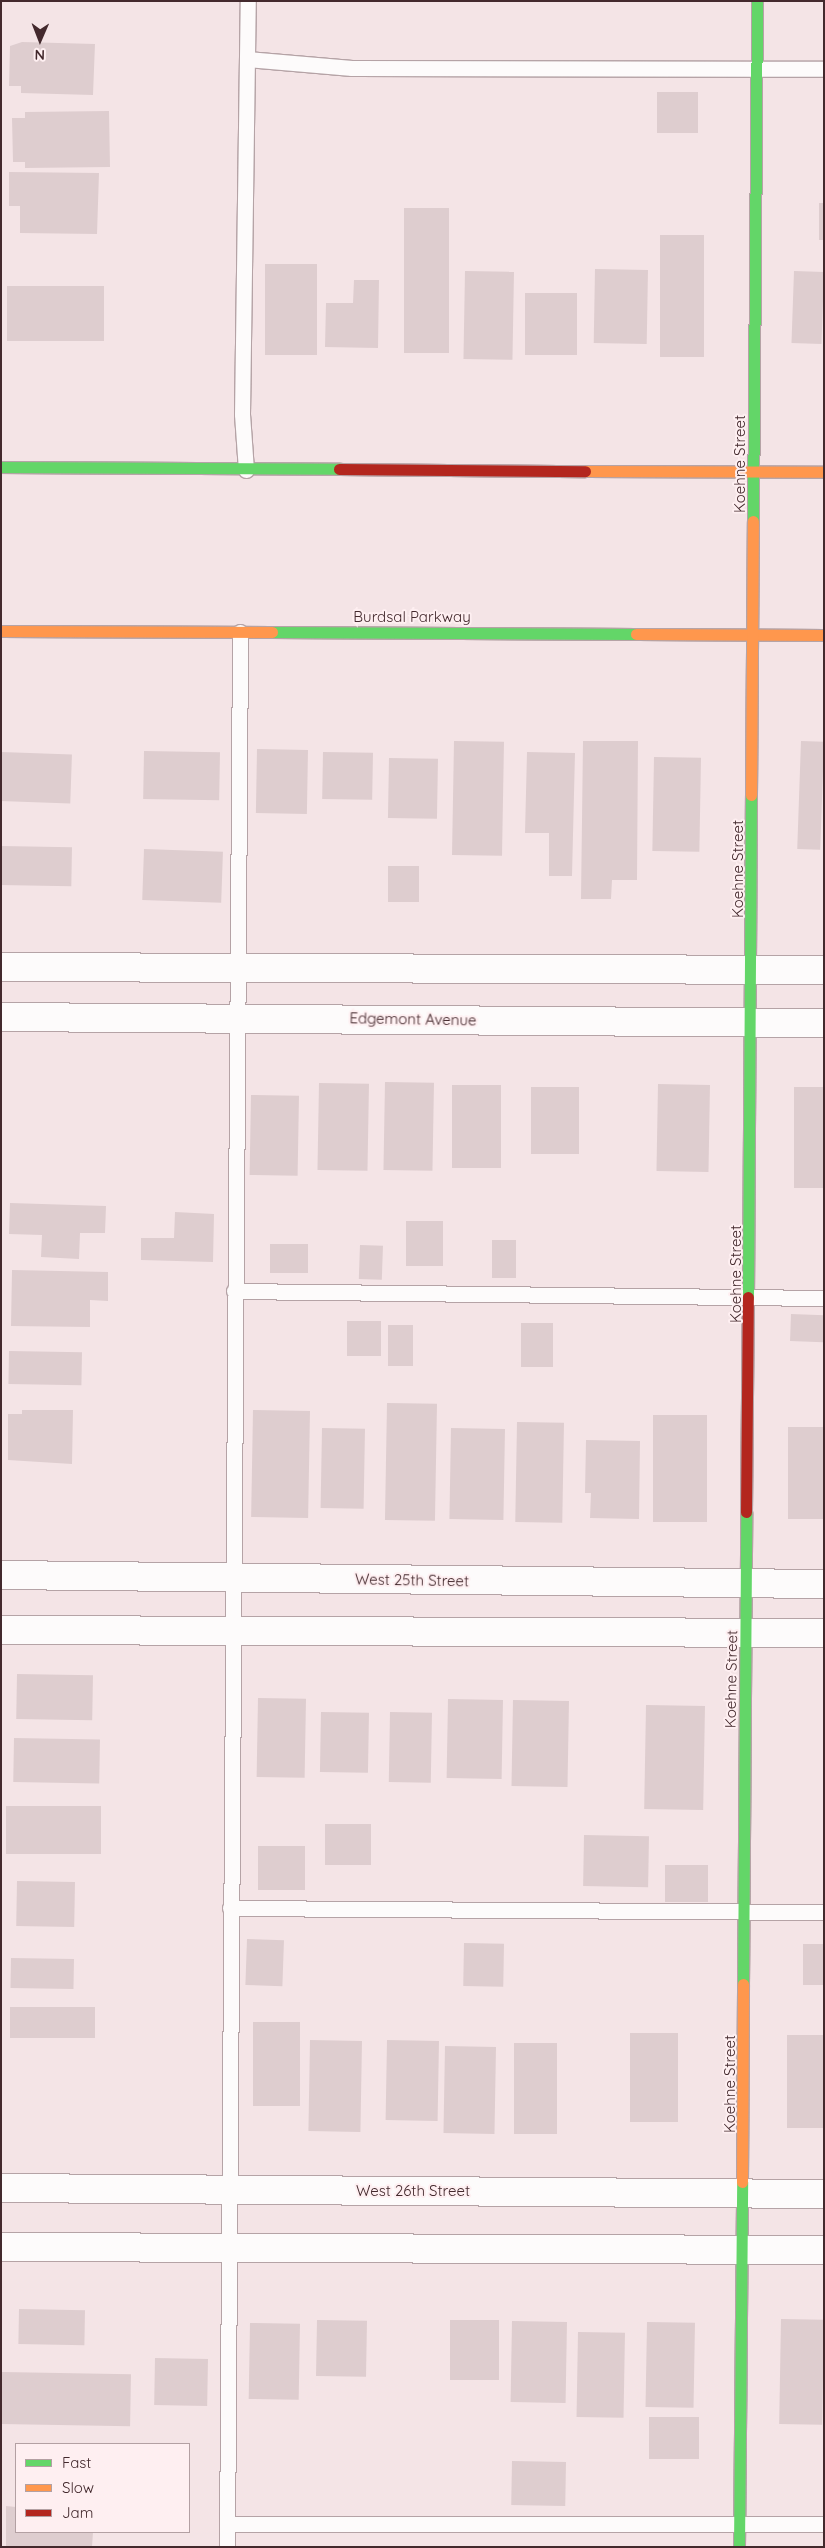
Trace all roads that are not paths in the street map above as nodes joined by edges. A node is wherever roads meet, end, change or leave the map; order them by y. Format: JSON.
{"nodes":[{"id":1,"x":248,"y":1,"type":"edge"},
{"id":2,"x":757,"y":1,"type":"edge"},
{"id":3,"x":247,"y":59,"type":"junction"},
{"id":4,"x":756,"y":68,"type":"junction"},
{"id":5,"x":824,"y":69,"type":"edge"},
{"id":6,"x":1,"y":467,"type":"edge"},
{"id":7,"x":246,"y":470,"type":"junction"},
{"id":8,"x":756,"y":472,"type":"junction"},
{"id":9,"x":824,"y":472,"type":"edge"},
{"id":10,"x":1,"y":631,"type":"edge"},
{"id":11,"x":240,"y":632,"type":"junction"},
{"id":12,"x":754,"y":635,"type":"junction"},
{"id":13,"x":824,"y":635,"type":"edge"},
{"id":14,"x":1,"y":967,"type":"edge"},
{"id":15,"x":236,"y":968,"type":"junction"},
{"id":16,"x":752,"y":969,"type":"junction"},
{"id":17,"x":824,"y":970,"type":"edge"},
{"id":18,"x":1,"y":1017,"type":"edge"},
{"id":19,"x":237,"y":1018,"type":"junction"},
{"id":20,"x":752,"y":1023,"type":"junction"},
{"id":21,"x":824,"y":1023,"type":"edge"},
{"id":22,"x":234,"y":1291,"type":"junction"},
{"id":23,"x":824,"y":1298,"type":"edge"},
{"id":24,"x":751,"y":1299,"type":"junction"},
{"id":25,"x":1,"y":1575,"type":"edge"},
{"id":26,"x":231,"y":1578,"type":"junction"},
{"id":27,"x":747,"y":1583,"type":"junction"},
{"id":28,"x":824,"y":1584,"type":"edge"},
{"id":29,"x":1,"y":1630,"type":"edge"},
{"id":30,"x":230,"y":1631,"type":"junction"},
{"id":31,"x":746,"y":1633,"type":"junction"},
{"id":32,"x":824,"y":1633,"type":"edge"},
{"id":33,"x":230,"y":1908,"type":"junction"},
{"id":34,"x":745,"y":1912,"type":"junction"},
{"id":35,"x":824,"y":1912,"type":"edge"},
{"id":36,"x":1,"y":2188,"type":"edge"},
{"id":37,"x":229,"y":2190,"type":"junction"},
{"id":38,"x":744,"y":2193,"type":"junction"},
{"id":39,"x":824,"y":2194,"type":"edge"},
{"id":40,"x":1,"y":2247,"type":"edge"},
{"id":41,"x":228,"y":2248,"type":"junction"},
{"id":42,"x":743,"y":2250,"type":"junction"},
{"id":43,"x":824,"y":2250,"type":"edge"},
{"id":44,"x":227,"y":2524,"type":"junction"},
{"id":45,"x":739,"y":2524,"type":"junction"},
{"id":46,"x":824,"y":2524,"type":"edge"},
{"id":47,"x":227,"y":2547,"type":"edge"},
{"id":48,"x":739,"y":2547,"type":"edge"}],
"edges":[{"from":1,"to":3,"type":"lane"},
{"from":2,"to":4,"type":"street","name":"Koehne Street"},
{"from":3,"to":4,"type":"lane"},
{"from":3,"to":7,"type":"lane"},
{"from":4,"to":5,"type":"lane"},
{"from":4,"to":8,"type":"street","name":"Koehne Street"},
{"from":6,"to":7,"type":"street"},
{"from":7,"to":8,"type":"street"},
{"from":8,"to":9,"type":"street"},
{"from":8,"to":12,"type":"street","name":"Koehne Street"},
{"from":10,"to":11,"type":"street","name":"Burdsal Parkway"},
{"from":11,"to":12,"type":"street","name":"Burdsal Parkway"},
{"from":11,"to":15,"type":"lane"},
{"from":12,"to":13,"type":"street","name":"Burdsal Parkway"},
{"from":12,"to":16,"type":"street","name":"Koehne Street"},
{"from":14,"to":15,"type":"street"},
{"from":15,"to":16,"type":"street"},
{"from":15,"to":19,"type":"lane"},
{"from":16,"to":17,"type":"street"},
{"from":16,"to":20,"type":"street","name":"Koehne Street"},
{"from":18,"to":19,"type":"street","name":"Edgemont Avenue"},
{"from":19,"to":20,"type":"street","name":"Edgemont Avenue"},
{"from":19,"to":22,"type":"lane"},
{"from":20,"to":21,"type":"street","name":"Edgemont Avenue"},
{"from":20,"to":24,"type":"street","name":"Koehne Street"},
{"from":22,"to":24,"type":"lane"},
{"from":22,"to":26,"type":"lane"},
{"from":23,"to":24,"type":"lane"},
{"from":24,"to":27,"type":"street","name":"Koehne Street"},
{"from":25,"to":26,"type":"street","name":"West 25th Street"},
{"from":26,"to":27,"type":"street","name":"West 25th Street"},
{"from":26,"to":30,"type":"lane"},
{"from":27,"to":28,"type":"street","name":"West 25th Street"},
{"from":27,"to":31,"type":"street","name":"Koehne Street"},
{"from":29,"to":30,"type":"street"},
{"from":30,"to":31,"type":"street"},
{"from":30,"to":33,"type":"lane"},
{"from":31,"to":32,"type":"street"},
{"from":31,"to":34,"type":"street","name":"Koehne Street"},
{"from":33,"to":34,"type":"lane"},
{"from":33,"to":37,"type":"lane"},
{"from":34,"to":35,"type":"lane"},
{"from":34,"to":38,"type":"street","name":"Koehne Street"},
{"from":36,"to":37,"type":"street","name":"West 26th Street"},
{"from":37,"to":38,"type":"street","name":"West 26th Street"},
{"from":37,"to":41,"type":"lane"},
{"from":38,"to":39,"type":"street","name":"West 26th Street"},
{"from":38,"to":42,"type":"street","name":"Koehne Street"},
{"from":40,"to":41,"type":"street"},
{"from":41,"to":42,"type":"street"},
{"from":41,"to":44,"type":"lane"},
{"from":42,"to":43,"type":"street"},
{"from":42,"to":45,"type":"street","name":"Koehne Street"},
{"from":44,"to":45,"type":"lane"},
{"from":44,"to":47,"type":"lane"},
{"from":45,"to":46,"type":"lane"},
{"from":45,"to":48,"type":"street","name":"Koehne Street"}]}
